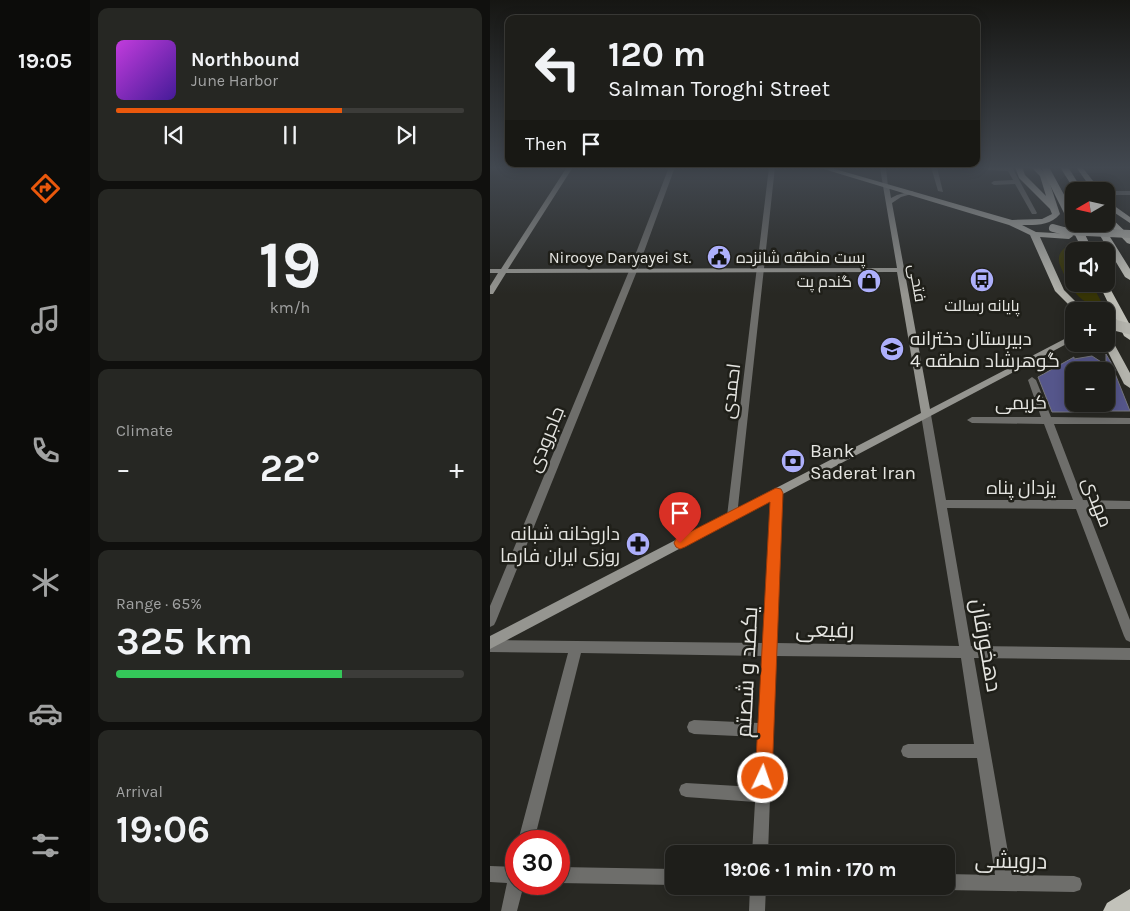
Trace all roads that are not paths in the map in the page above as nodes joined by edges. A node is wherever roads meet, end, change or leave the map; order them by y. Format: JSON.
{"nodes":[{"id":1,"x":543,"y":210,"type":"edge"},
{"id":2,"x":656,"y":210,"type":"edge"},
{"id":3,"x":768,"y":210,"type":"edge"},
{"id":4,"x":890,"y":210,"type":"edge"},
{"id":5,"x":969,"y":210,"type":"edge"},
{"id":6,"x":1032,"y":210,"type":"edge"},
{"id":7,"x":1054,"y":210,"type":"edge"},
{"id":8,"x":1115,"y":210,"type":"edge"},
{"id":9,"x":1034,"y":213,"type":"dead end"},
{"id":10,"x":1128,"y":221,"type":"edge"},
{"id":11,"x":1012,"y":222,"type":"junction"},
{"id":12,"x":1044,"y":222,"type":"junction"},
{"id":13,"x":1115,"y":225,"type":"edge"},
{"id":14,"x":1103,"y":232,"type":"edge"},
{"id":15,"x":1034,"y":234,"type":"junction"},
{"id":16,"x":1130,"y":234,"type":"edge"},
{"id":17,"x":1130,"y":240,"type":"edge"},
{"id":18,"x":901,"y":270,"type":"junction"},
{"id":19,"x":490,"y":271,"type":"edge"},
{"id":20,"x":503,"y":271,"type":"junction"},
{"id":21,"x":633,"y":271,"type":"junction"},
{"id":22,"x":762,"y":271,"type":"junction"},
{"id":23,"x":1130,"y":276,"type":"edge"},
{"id":24,"x":490,"y":292,"type":"edge"},
{"id":25,"x":1108,"y":292,"type":"edge"},
{"id":26,"x":1071,"y":302,"type":"edge"},
{"id":27,"x":1115,"y":325,"type":"edge"},
{"id":28,"x":1130,"y":329,"type":"edge"},
{"id":29,"x":1130,"y":336,"type":"edge"},
{"id":30,"x":1065,"y":341,"type":"edge"},
{"id":31,"x":1113,"y":352,"type":"edge"},
{"id":32,"x":1032,"y":380,"type":"dead end"},
{"id":33,"x":1130,"y":384,"type":"edge"},
{"id":34,"x":926,"y":415,"type":"junction"},
{"id":35,"x":1047,"y":419,"type":"junction"},
{"id":36,"x":972,"y":420,"type":"dead end"},
{"id":37,"x":1130,"y":421,"type":"edge"},
{"id":38,"x":776,"y":493,"type":"junction"},
{"id":39,"x":941,"y":504,"type":"junction"},
{"id":40,"x":1080,"y":505,"type":"junction"},
{"id":41,"x":1130,"y":505,"type":"edge"},
{"id":42,"x":732,"y":516,"type":"junction"},
{"id":43,"x":490,"y":621,"type":"edge"},
{"id":44,"x":1130,"y":636,"type":"edge"},
{"id":45,"x":490,"y":644,"type":"edge"},
{"id":46,"x":576,"y":647,"type":"junction"},
{"id":47,"x":769,"y":649,"type":"junction"},
{"id":48,"x":966,"y":652,"type":"junction"},
{"id":49,"x":1130,"y":654,"type":"edge"},
{"id":50,"x":694,"y":727,"type":"dead end"},
{"id":51,"x":765,"y":730,"type":"junction"},
{"id":52,"x":908,"y":751,"type":"dead end"},
{"id":53,"x":983,"y":751,"type":"junction"},
{"id":54,"x":686,"y":790,"type":"dead end"},
{"id":55,"x":762,"y":795,"type":"junction"},
{"id":56,"x":529,"y":830,"type":"edge"},
{"id":57,"x":760,"y":845,"type":"edge"},
{"id":58,"x":490,"y":874,"type":"edge"},
{"id":59,"x":505,"y":874,"type":"edge"},
{"id":60,"x":570,"y":875,"type":"edge"},
{"id":61,"x":665,"y":877,"type":"edge"},
{"id":62,"x":955,"y":882,"type":"edge"},
{"id":63,"x":1005,"y":883,"type":"junction"},
{"id":64,"x":1074,"y":884,"type":"dead end"},
{"id":65,"x":513,"y":895,"type":"edge"},
{"id":66,"x":758,"y":895,"type":"edge"},
{"id":67,"x":509,"y":911,"type":"edge"},
{"id":68,"x":757,"y":911,"type":"edge"}],
"edges":[{"from":1,"to":20,"type":"main road"},
{"from":2,"to":21,"type":"street"},
{"from":3,"to":22,"type":"street","name":"احمدی"},
{"from":4,"to":18,"type":"main road","name":"فتحی"},
{"from":5,"to":11,"type":"main road"},
{"from":6,"to":9,"type":"street"},
{"from":7,"to":12,"type":"main road"},
{"from":8,"to":10,"type":"main road"},
{"from":11,"to":12,"type":"main road"},
{"from":11,"to":15,"type":"main road"},
{"from":12,"to":16,"type":"main road","bridge":true},
{"from":13,"to":17,"type":"highway"},
{"from":14,"to":23,"type":"highway"},
{"from":15,"to":17,"type":"main road","bridge":true},
{"from":15,"to":26,"type":"main road"},
{"from":18,"to":22,"type":"main road","name":"Nirooye Daryayei St."},
{"from":18,"to":34,"type":"main road","name":"فتحی"},
{"from":19,"to":20,"type":"main road","name":"Nirooye Daryayei St."},
{"from":20,"to":21,"type":"main road","name":"Nirooye Daryayei St."},
{"from":20,"to":24,"type":"main road"},
{"from":21,"to":22,"type":"main road","name":"Nirooye Daryayei St."},
{"from":21,"to":43,"type":"street","name":"جاجرودی"},
{"from":22,"to":42,"type":"street","name":"احمدی"},
{"from":25,"to":29,"type":"highway"},
{"from":27,"to":28,"type":"main road","bridge":true},
{"from":30,"to":34,"type":"main road"},
{"from":31,"to":33,"type":"main road"},
{"from":32,"to":35,"type":"street","name":"مهدی"},
{"from":34,"to":38,"type":"main road"},
{"from":34,"to":39,"type":"street","name":"دهخورقان"},
{"from":35,"to":36,"type":"street","name":"کریمی"},
{"from":35,"to":37,"type":"street","name":"کریمی"},
{"from":35,"to":40,"type":"street","name":"مهدی"},
{"from":38,"to":42,"type":"main road"},
{"from":38,"to":47,"type":"street","name":"یکصد و شصتم"},
{"from":39,"to":40,"type":"street","name":"یزدان پناه"},
{"from":39,"to":48,"type":"street","name":"دهخورقان"},
{"from":40,"to":41,"type":"street","name":"یزدان پناه"},
{"from":40,"to":44,"type":"street","name":"مهدی"},
{"from":42,"to":45,"type":"main road"},
{"from":45,"to":46,"type":"street","name":"رفیعی"},
{"from":46,"to":47,"type":"street","name":"رفیعی"},
{"from":46,"to":56,"type":"street"},
{"from":47,"to":48,"type":"street","name":"رفیعی"},
{"from":47,"to":51,"type":"street","name":"یکصد و شصتم"},
{"from":48,"to":49,"type":"street","name":"رفیعی"},
{"from":48,"to":53,"type":"street","name":"دهخورقان"},
{"from":50,"to":51,"type":"street"},
{"from":51,"to":55,"type":"street","name":"یکصد و شصتم"},
{"from":52,"to":53,"type":"street"},
{"from":53,"to":63,"type":"street","name":"دهخورقان"},
{"from":54,"to":55,"type":"street"},
{"from":55,"to":57,"type":"street","name":"یکصد و شصتم"},
{"from":58,"to":59,"type":"street"},
{"from":60,"to":61,"type":"street"},
{"from":62,"to":63,"type":"street","name":"درویشی"},
{"from":63,"to":64,"type":"street","name":"درویشی"},
{"from":65,"to":67,"type":"street"},
{"from":66,"to":68,"type":"street"}]}
